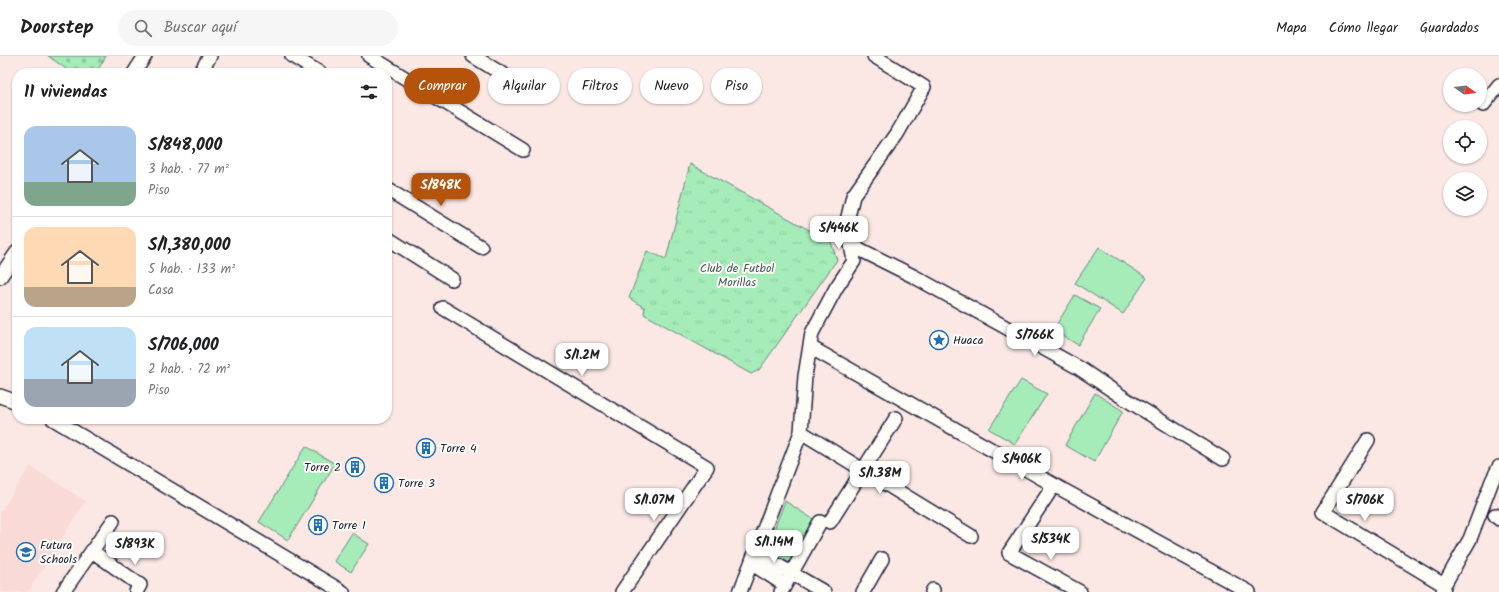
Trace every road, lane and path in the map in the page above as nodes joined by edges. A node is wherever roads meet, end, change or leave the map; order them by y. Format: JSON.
{"nodes":[{"id":1,"x":145,"y":56,"type":"edge"},
{"id":2,"x":210,"y":56,"type":"edge"},
{"id":3,"x":292,"y":56,"type":"edge"},
{"id":4,"x":368,"y":56,"type":"edge"},
{"id":5,"x":473,"y":56,"type":"edge"},
{"id":6,"x":874,"y":56,"type":"edge"},
{"id":7,"x":137,"y":68,"type":"edge"},
{"id":8,"x":203,"y":68,"type":"edge"},
{"id":9,"x":312,"y":68,"type":"edge"},
{"id":10,"x":388,"y":68,"type":"edge"},
{"id":11,"x":493,"y":68,"type":"edge"},
{"id":12,"x":392,"y":71,"type":"edge"},
{"id":13,"x":1499,"y":85,"type":"edge"},
{"id":14,"x":1487,"y":101,"type":"edge"},
{"id":15,"x":523,"y":150,"type":"dead end"},
{"id":16,"x":392,"y":192,"type":"edge"},
{"id":17,"x":392,"y":241,"type":"edge"},
{"id":18,"x":851,"y":245,"type":"junction"},
{"id":19,"x":481,"y":247,"type":"dead end"},
{"id":20,"x":12,"y":259,"type":"edge"},
{"id":21,"x":0,"y":277,"type":"edge"},
{"id":22,"x":452,"y":279,"type":"dead end"},
{"id":23,"x":443,"y":308,"type":"dead end"},
{"id":24,"x":810,"y":347,"type":"junction"},
{"id":25,"x":0,"y":396,"type":"edge"},
{"id":26,"x":12,"y":400,"type":"edge"},
{"id":27,"x":896,"y":418,"type":"dead end"},
{"id":28,"x":61,"y":424,"type":"edge"},
{"id":29,"x":801,"y":432,"type":"junction"},
{"id":30,"x":1368,"y":440,"type":"dead end"},
{"id":31,"x":1223,"y":459,"type":"dead end"},
{"id":32,"x":1499,"y":467,"type":"edge"},
{"id":33,"x":864,"y":470,"type":"junction"},
{"id":34,"x":1054,"y":485,"type":"junction"},
{"id":35,"x":113,"y":521,"type":"dead end"},
{"id":36,"x":971,"y":536,"type":"dead end"},
{"id":37,"x":92,"y":551,"type":"junction"},
{"id":38,"x":753,"y":558,"type":"junction"},
{"id":39,"x":882,"y":559,"type":"dead end"},
{"id":40,"x":791,"y":572,"type":"junction"},
{"id":41,"x":1443,"y":588,"type":"edge"},
{"id":42,"x":783,"y":589,"type":"edge"},
{"id":43,"x":63,"y":592,"type":"edge"},
{"id":44,"x":136,"y":592,"type":"edge"},
{"id":45,"x":343,"y":592,"type":"edge"},
{"id":46,"x":622,"y":592,"type":"edge"},
{"id":47,"x":740,"y":592,"type":"edge"},
{"id":48,"x":824,"y":592,"type":"edge"},
{"id":49,"x":862,"y":592,"type":"edge"},
{"id":50,"x":1080,"y":592,"type":"edge"},
{"id":51,"x":1248,"y":592,"type":"edge"}],
"edges":[{"from":1,"to":7,"type":"street"},
{"from":2,"to":8,"type":"street"},
{"from":3,"to":9,"type":"street"},
{"from":4,"to":10,"type":"street"},
{"from":5,"to":11,"type":"street"},
{"from":6,"to":18,"type":"street"},
{"from":12,"to":15,"type":"street"},
{"from":13,"to":14,"type":"street"},
{"from":16,"to":19,"type":"street"},
{"from":17,"to":22,"type":"street"},
{"from":18,"to":24,"type":"street"},
{"from":18,"to":31,"type":"street"},
{"from":20,"to":21,"type":"street"},
{"from":23,"to":46,"type":"street"},
{"from":24,"to":29,"type":"street"},
{"from":24,"to":34,"type":"street"},
{"from":25,"to":26,"type":"street"},
{"from":27,"to":33,"type":"street"},
{"from":28,"to":45,"type":"street"},
{"from":29,"to":33,"type":"street"},
{"from":29,"to":38,"type":"street"},
{"from":30,"to":41,"type":"street"},
{"from":32,"to":41,"type":"street"},
{"from":33,"to":36,"type":"street"},
{"from":33,"to":40,"type":"street"},
{"from":34,"to":50,"type":"street"},
{"from":34,"to":51,"type":"street"},
{"from":35,"to":37,"type":"street"},
{"from":37,"to":43,"type":"street"},
{"from":37,"to":44,"type":"street"},
{"from":38,"to":40,"type":"street"},
{"from":38,"to":42,"type":"street"},
{"from":38,"to":47,"type":"street"},
{"from":39,"to":49,"type":"street"},
{"from":40,"to":42,"type":"street"},
{"from":40,"to":48,"type":"street"}]}
